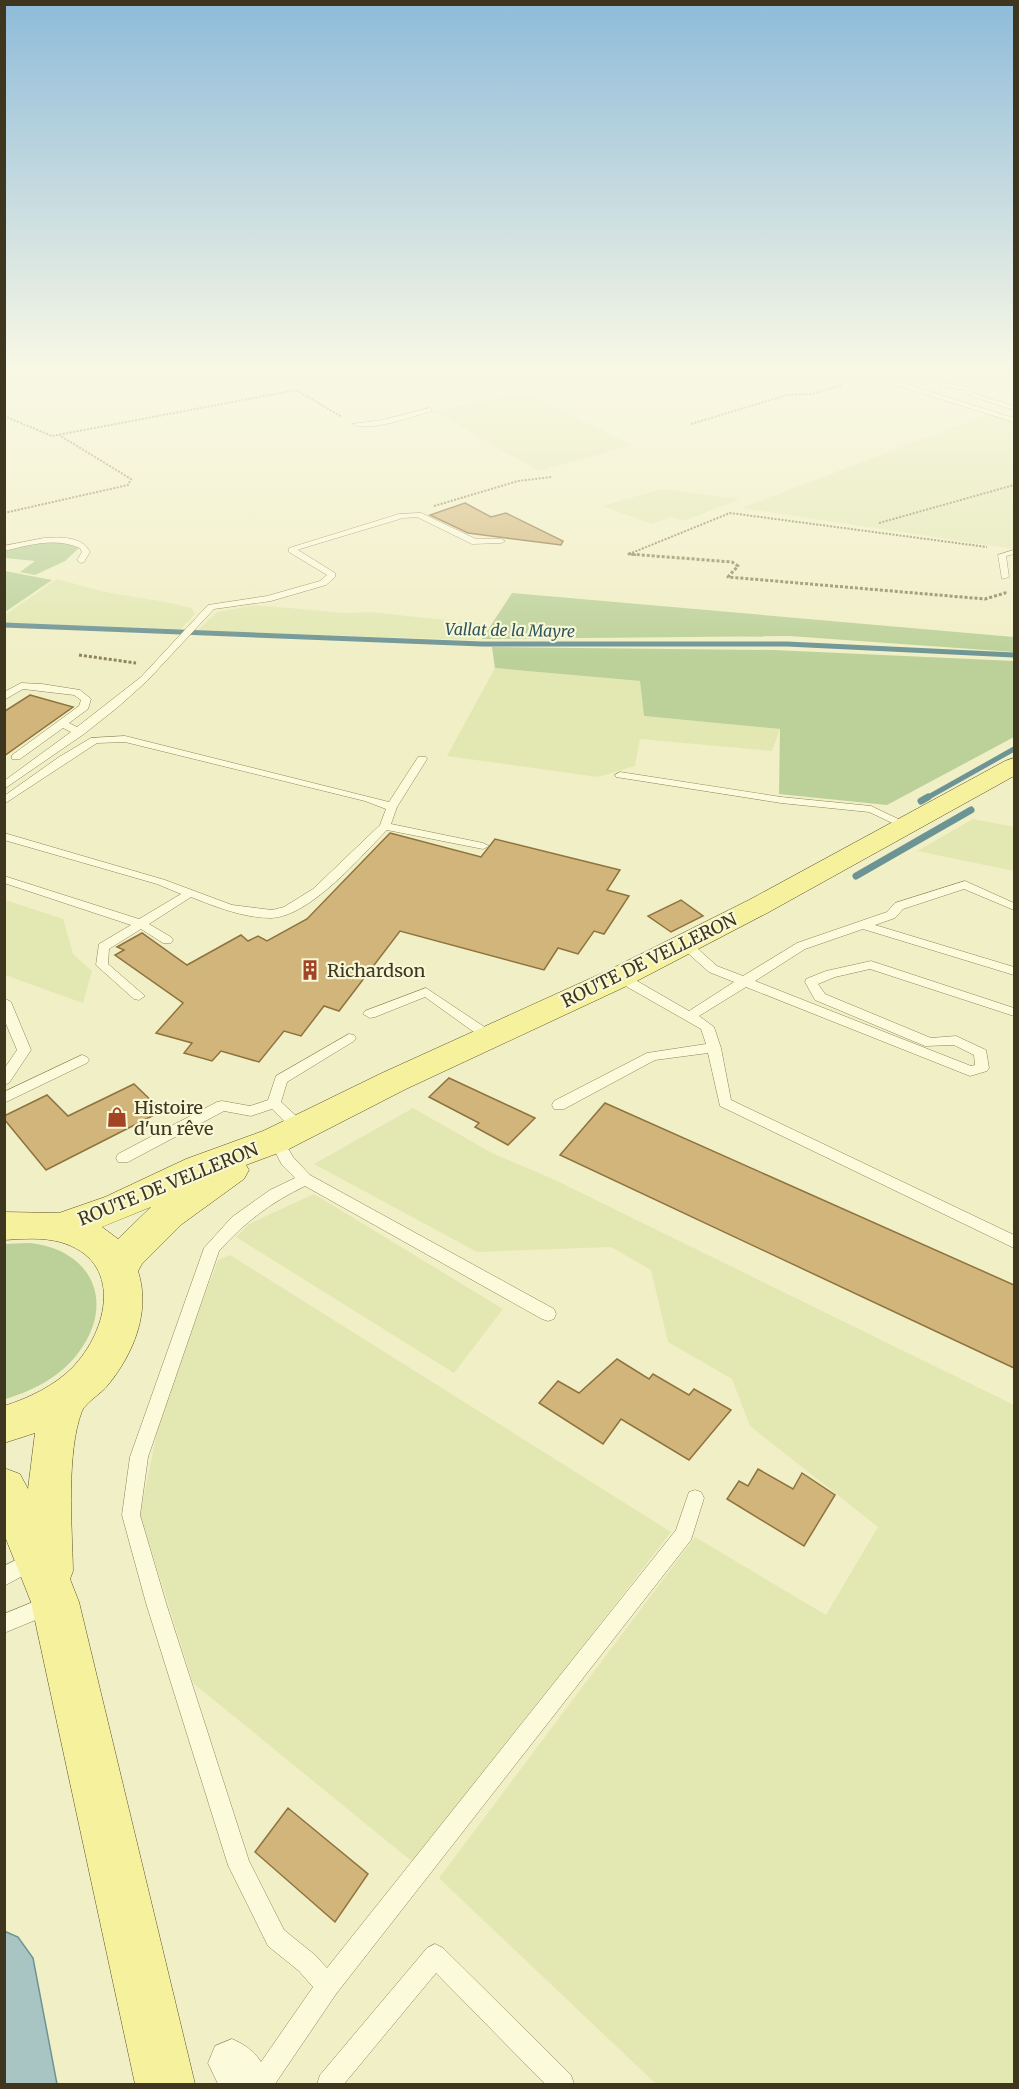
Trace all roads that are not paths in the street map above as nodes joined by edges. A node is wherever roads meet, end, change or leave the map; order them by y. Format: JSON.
{"nodes":[{"id":1,"x":501,"y":541,"type":"dead end"},
{"id":2,"x":4,"y":549,"type":"edge"},
{"id":3,"x":1014,"y":552,"type":"edge"},
{"id":4,"x":81,"y":560,"type":"dead end"},
{"id":5,"x":1005,"y":577,"type":"road end"},
{"id":6,"x":4,"y":697,"type":"edge"},
{"id":7,"x":62,"y":724,"type":"junction"},
{"id":8,"x":80,"y":732,"type":"junction"},
{"id":9,"x":16,"y":757,"type":"dead end"},
{"id":10,"x":422,"y":759,"type":"dead end"},
{"id":11,"x":1014,"y":766,"type":"edge"},
{"id":12,"x":620,"y":775,"type":"dead end"},
{"id":13,"x":4,"y":786,"type":"edge"},
{"id":14,"x":4,"y":801,"type":"edge"},
{"id":15,"x":392,"y":807,"type":"junction"},
{"id":16,"x":907,"y":825,"type":"junction"},
{"id":17,"x":385,"y":826,"type":"junction"},
{"id":18,"x":4,"y":836,"type":"edge"},
{"id":19,"x":483,"y":846,"type":"dead end"},
{"id":20,"x":4,"y":879,"type":"edge"},
{"id":21,"x":190,"y":893,"type":"junction"},
{"id":22,"x":1014,"y":907,"type":"edge"},
{"id":23,"x":141,"y":924,"type":"junction"},
{"id":24,"x":863,"y":924,"type":"junction"},
{"id":25,"x":167,"y":940,"type":"dead end"},
{"id":26,"x":685,"y":944,"type":"junction"},
{"id":27,"x":1014,"y":971,"type":"edge"},
{"id":28,"x":620,"y":977,"type":"junction"},
{"id":29,"x":745,"y":981,"type":"junction"},
{"id":30,"x":139,"y":996,"type":"dead end"},
{"id":31,"x":4,"y":1002,"type":"edge"},
{"id":32,"x":1014,"y":1012,"type":"edge"},
{"id":33,"x":370,"y":1014,"type":"dead end"},
{"id":34,"x":688,"y":1017,"type":"junction"},
{"id":35,"x":490,"y":1037,"type":"junction"},
{"id":36,"x":350,"y":1038,"type":"dead end"},
{"id":37,"x":714,"y":1048,"type":"junction"},
{"id":38,"x":82,"y":1060,"type":"dead end"},
{"id":39,"x":4,"y":1080,"type":"edge"},
{"id":40,"x":4,"y":1098,"type":"edge"},
{"id":41,"x":274,"y":1103,"type":"junction"},
{"id":42,"x":559,"y":1106,"type":"dead end"},
{"id":43,"x":288,"y":1134,"type":"junction"},
{"id":44,"x":123,"y":1158,"type":"dead end"},
{"id":45,"x":305,"y":1179,"type":"junction"},
{"id":46,"x":4,"y":1226,"type":"edge"},
{"id":47,"x":61,"y":1227,"type":"junction"},
{"id":48,"x":1014,"y":1242,"type":"edge"},
{"id":49,"x":119,"y":1269,"type":"junction"},
{"id":50,"x":548,"y":1314,"type":"dead end"},
{"id":51,"x":65,"y":1398,"type":"junction"},
{"id":52,"x":4,"y":1425,"type":"edge"},
{"id":53,"x":4,"y":1488,"type":"edge"},
{"id":54,"x":695,"y":1498,"type":"dead end"},
{"id":55,"x":37,"y":1580,"type":"edge"},
{"id":56,"x":4,"y":1624,"type":"edge"},
{"id":57,"x":328,"y":1986,"type":"junction"},
{"id":58,"x":246,"y":2078,"type":"edge"},
{"id":59,"x":165,"y":2085,"type":"edge"},
{"id":60,"x":329,"y":2085,"type":"edge"},
{"id":61,"x":562,"y":2085,"type":"edge"}],
"edges":[{"from":1,"to":8,"type":"lane"},
{"from":2,"to":4,"type":"lane"},
{"from":3,"to":5,"type":"lane"},
{"from":6,"to":7,"type":"lane"},
{"from":7,"to":8,"type":"lane"},
{"from":7,"to":9,"type":"lane"},
{"from":8,"to":13,"type":"lane"},
{"from":10,"to":15,"type":"lane"},
{"from":11,"to":16,"type":"main road","name":"ROUTE DE VELLERON"},
{"from":12,"to":16,"type":"lane"},
{"from":14,"to":15,"type":"lane"},
{"from":15,"to":17,"type":"lane"},
{"from":16,"to":26,"type":"main road","name":"ROUTE DE VELLERON"},
{"from":17,"to":19,"type":"lane"},
{"from":17,"to":21,"type":"lane"},
{"from":18,"to":21,"type":"lane"},
{"from":20,"to":23,"type":"lane"},
{"from":21,"to":23,"type":"lane"},
{"from":22,"to":24,"type":"lane"},
{"from":23,"to":25,"type":"lane"},
{"from":23,"to":30,"type":"lane"},
{"from":24,"to":27,"type":"lane"},
{"from":24,"to":29,"type":"lane"},
{"from":26,"to":28,"type":"main road","name":"ROUTE DE VELLERON"},
{"from":26,"to":29,"type":"lane"},
{"from":28,"to":34,"type":"lane"},
{"from":28,"to":35,"type":"main road","name":"ROUTE DE VELLERON"},
{"from":29,"to":32,"type":"lane"},
{"from":29,"to":34,"type":"lane"},
{"from":31,"to":39,"type":"lane"},
{"from":33,"to":35,"type":"lane"},
{"from":34,"to":37,"type":"lane"},
{"from":35,"to":43,"type":"main road","name":"ROUTE DE VELLERON"},
{"from":36,"to":41,"type":"lane"},
{"from":37,"to":42,"type":"lane"},
{"from":37,"to":48,"type":"lane"},
{"from":38,"to":40,"type":"lane"},
{"from":41,"to":43,"type":"lane"},
{"from":41,"to":44,"type":"lane"},
{"from":43,"to":45,"type":"lane"},
{"from":43,"to":47,"type":"main road","name":"ROUTE DE VELLERON"},
{"from":43,"to":49,"type":"main road","name":"ROUTE DE VELLERON"},
{"from":45,"to":50,"type":"lane"},
{"from":45,"to":57,"type":"lane"},
{"from":46,"to":47,"type":"main road"},
{"from":47,"to":49,"type":"main road"},
{"from":49,"to":51,"type":"main road"},
{"from":51,"to":52,"type":"main road"},
{"from":51,"to":55,"type":"main road"},
{"from":53,"to":55,"type":"main road"},
{"from":54,"to":57,"type":"lane"},
{"from":55,"to":56,"type":"lane"},
{"from":55,"to":59,"type":"main road"},
{"from":57,"to":58,"type":"lane"},
{"from":60,"to":61,"type":"lane"}]}
